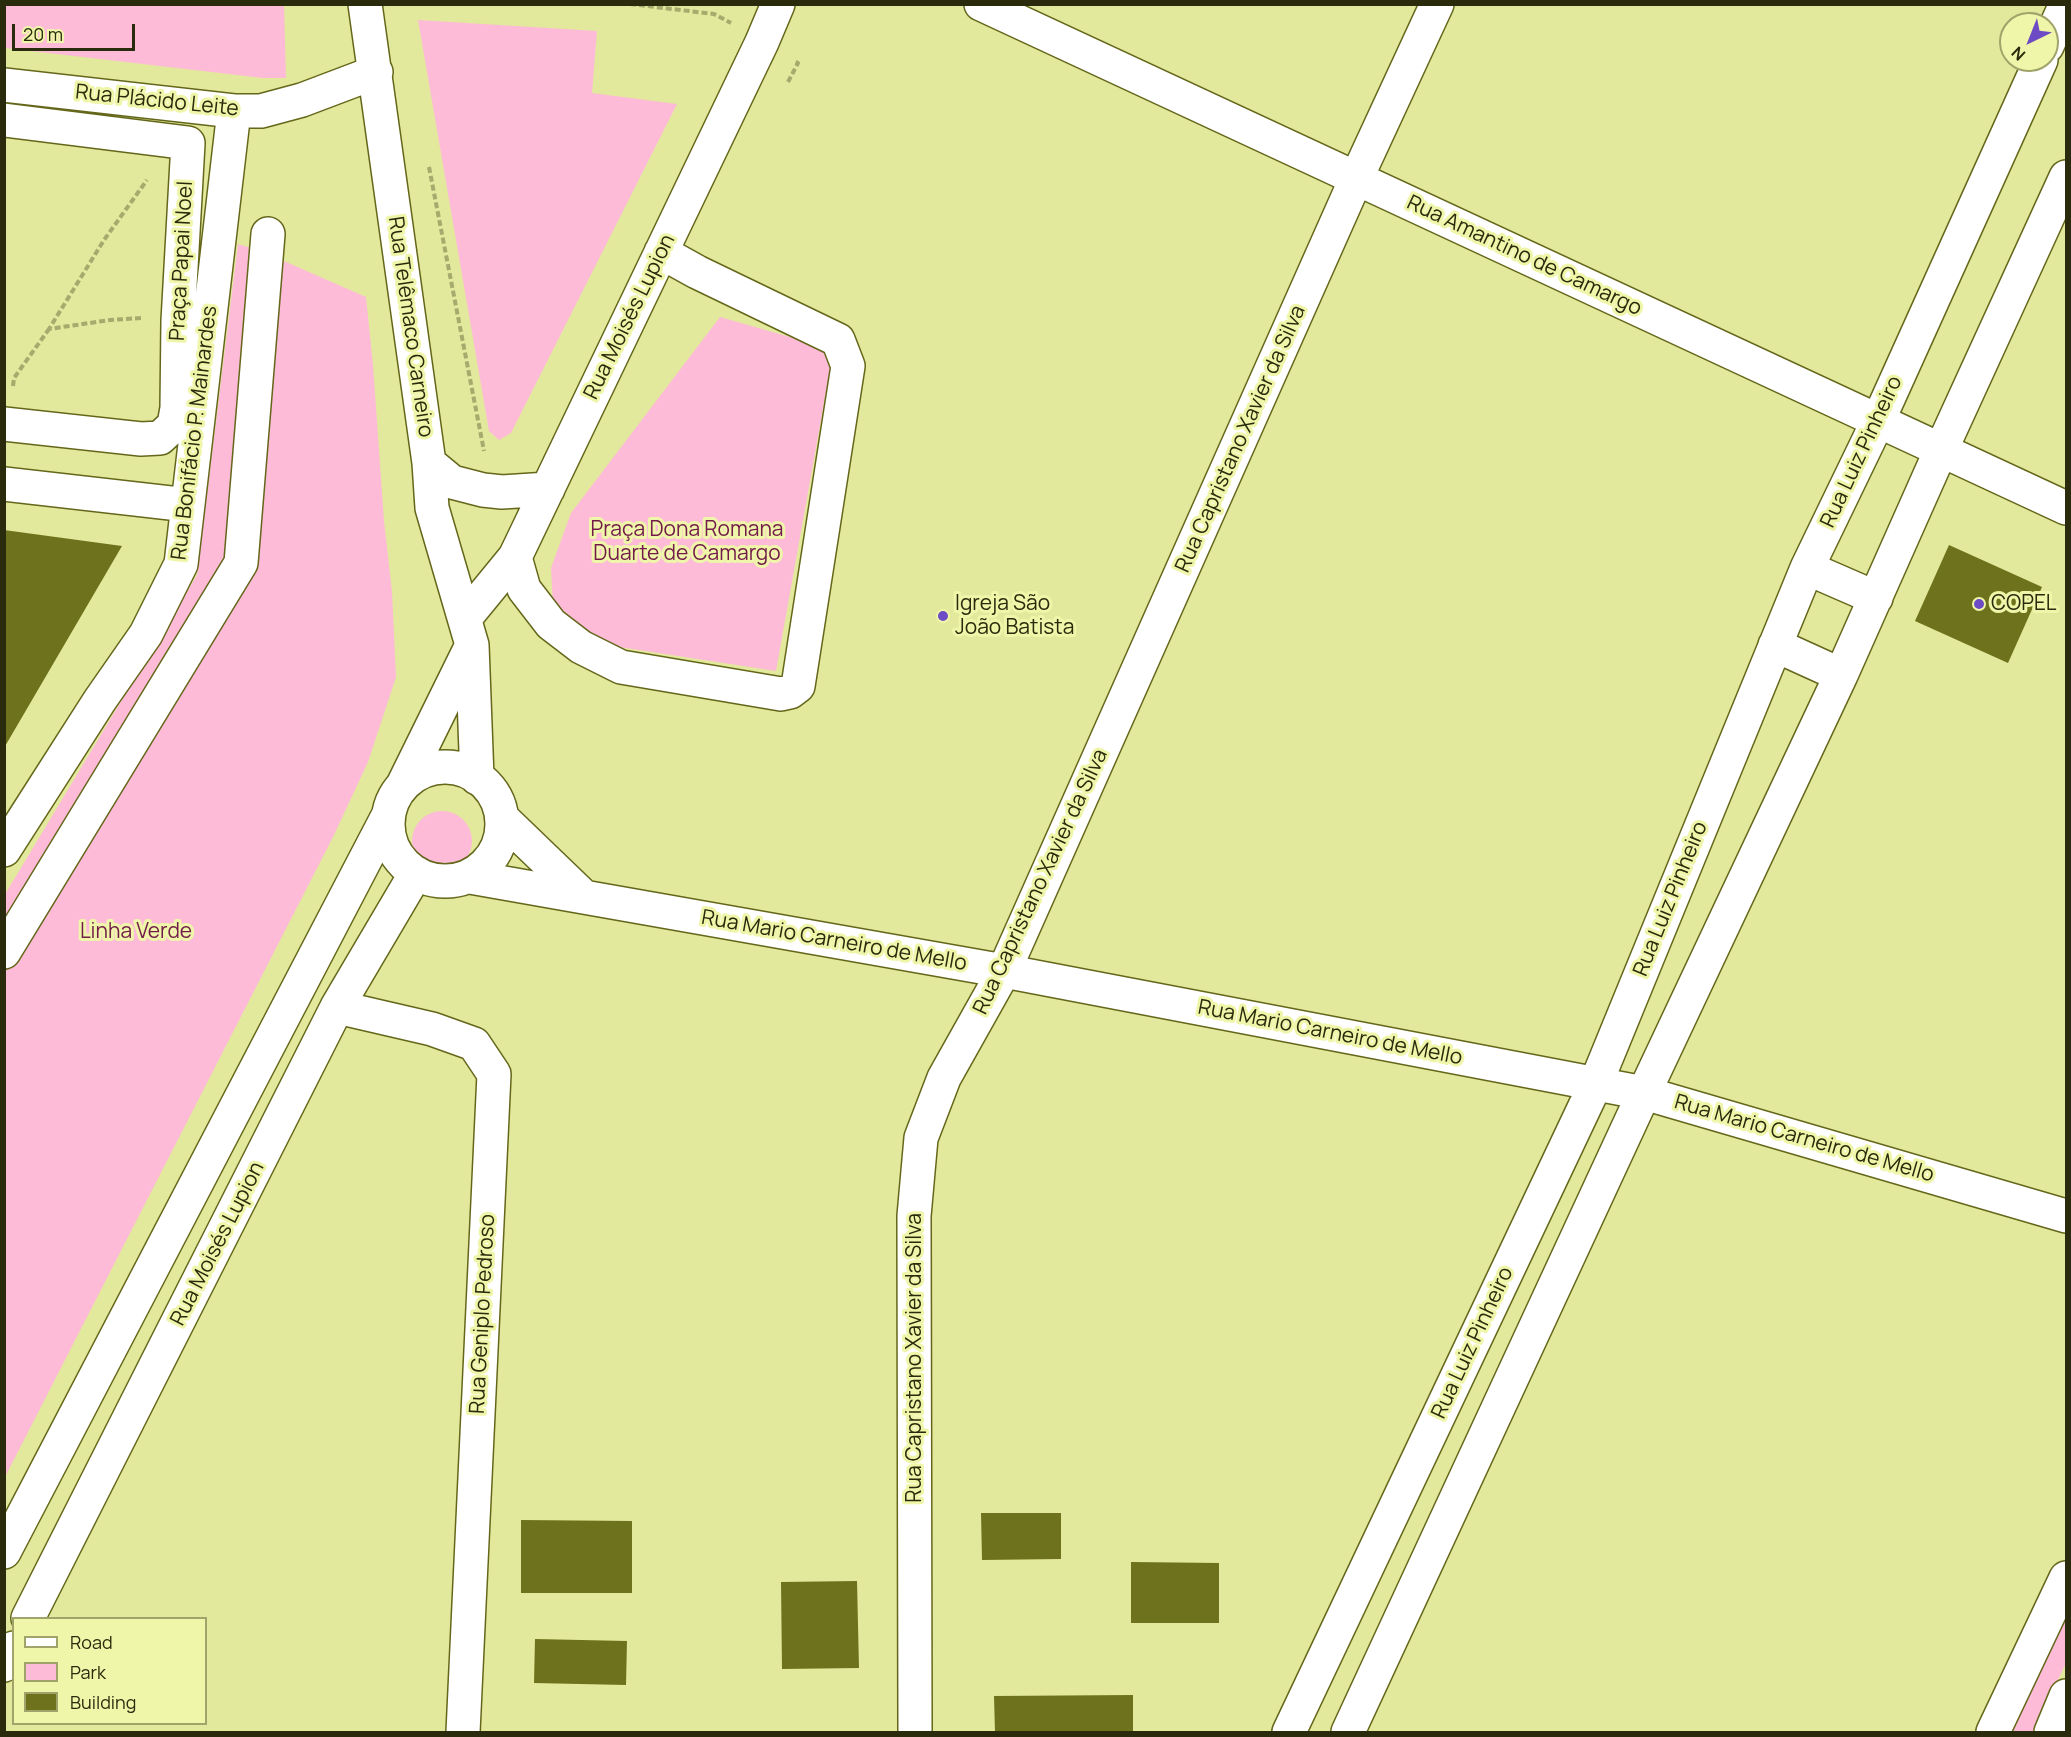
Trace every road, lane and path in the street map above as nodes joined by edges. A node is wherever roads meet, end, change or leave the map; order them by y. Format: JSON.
{"nodes":[{"id":1,"x":365,"y":4,"type":"edge"},
{"id":2,"x":778,"y":4,"type":"edge"},
{"id":3,"x":981,"y":4,"type":"edge"},
{"id":4,"x":1437,"y":4,"type":"edge"},
{"id":5,"x":376,"y":72,"type":"junction"},
{"id":6,"x":2036,"y":72,"type":"edge"},
{"id":7,"x":4,"y":85,"type":"edge"},
{"id":8,"x":234,"y":111,"type":"junction"},
{"id":9,"x":4,"y":120,"type":"edge"},
{"id":10,"x":188,"y":143,"type":"junction"},
{"id":11,"x":427,"y":157,"type":"dead end"},
{"id":12,"x":2067,"y":177,"type":"edge"},
{"id":13,"x":1356,"y":179,"type":"junction"},
{"id":14,"x":268,"y":234,"type":"dead end"},
{"id":15,"x":661,"y":252,"type":"junction"},
{"id":16,"x":178,"y":321,"type":"junction"},
{"id":17,"x":49,"y":330,"type":"junction"},
{"id":18,"x":1878,"y":421,"type":"junction"},
{"id":19,"x":8,"y":425,"type":"edge"},
{"id":20,"x":1941,"y":450,"type":"junction"},
{"id":21,"x":485,"y":455,"type":"dead end"},
{"id":22,"x":429,"y":463,"type":"junction"},
{"id":23,"x":4,"y":484,"type":"edge"},
{"id":24,"x":548,"y":489,"type":"junction"},
{"id":25,"x":188,"y":505,"type":"junction"},
{"id":26,"x":2067,"y":508,"type":"edge"},
{"id":27,"x":515,"y":557,"type":"junction"},
{"id":28,"x":1807,"y":568,"type":"junction"},
{"id":29,"x":1876,"y":598,"type":"junction"},
{"id":30,"x":468,"y":632,"type":"junction"},
{"id":31,"x":1775,"y":645,"type":"junction"},
{"id":32,"x":1841,"y":675,"type":"junction"},
{"id":33,"x":477,"y":778,"type":"junction"},
{"id":34,"x":403,"y":784,"type":"junction"},
{"id":35,"x":388,"y":814,"type":"junction"},
{"id":36,"x":503,"y":819,"type":"junction"},
{"id":37,"x":4,"y":850,"type":"edge"},
{"id":38,"x":416,"y":873,"type":"junction"},
{"id":39,"x":470,"y":877,"type":"junction"},
{"id":40,"x":583,"y":896,"type":"junction"},
{"id":41,"x":4,"y":951,"type":"edge"},
{"id":42,"x":1004,"y":971,"type":"junction"},
{"id":43,"x":337,"y":1007,"type":"junction"},
{"id":44,"x":1596,"y":1083,"type":"junction"},
{"id":45,"x":1644,"y":1093,"type":"junction"},
{"id":46,"x":2067,"y":1216,"type":"edge"},
{"id":47,"x":1525,"y":1233,"type":"junction"},
{"id":48,"x":1572,"y":1249,"type":"junction"},
{"id":49,"x":4,"y":1552,"type":"edge"},
{"id":50,"x":2067,"y":1578,"type":"edge"},
{"id":51,"x":29,"y":1617,"type":"edge"},
{"id":52,"x":12,"y":1651,"type":"edge"},
{"id":53,"x":4,"y":1665,"type":"edge"},
{"id":54,"x":2067,"y":1696,"type":"edge"},
{"id":55,"x":463,"y":1732,"type":"edge"},
{"id":56,"x":915,"y":1732,"type":"edge"},
{"id":57,"x":1289,"y":1732,"type":"edge"},
{"id":58,"x":1348,"y":1732,"type":"edge"},
{"id":59,"x":1993,"y":1732,"type":"edge"},
{"id":60,"x":2050,"y":1732,"type":"edge"}],
"edges":[{"from":1,"to":5,"type":"street","name":"Rua Telêmaco Carneiro"},
{"from":2,"to":15,"type":"street","name":"Rua Moisés Lupion"},
{"from":3,"to":13,"type":"street","name":"Rua Amantino de Camargo"},
{"from":4,"to":13,"type":"street","name":"Rua Capristano Xavier da Silva"},
{"from":5,"to":8,"type":"street","name":"Rua Plácido Leite"},
{"from":5,"to":22,"type":"street","name":"Rua Telêmaco Carneiro"},
{"from":6,"to":18,"type":"street","name":"Rua Luiz Pinheiro"},
{"from":7,"to":8,"type":"street","name":"Rua Plácido Leite"},
{"from":8,"to":25,"type":"street","name":"Rua Bonifácio P. Mainardes"},
{"from":9,"to":10,"type":"street"},
{"from":10,"to":16,"type":"street","name":"Praça Papai Noel"},
{"from":10,"to":17,"type":"path"},
{"from":11,"to":21,"type":"path"},
{"from":12,"to":20,"type":"street"},
{"from":13,"to":18,"type":"street","name":"Rua Amantino de Camargo"},
{"from":13,"to":42,"type":"street","name":"Rua Capristano Xavier da Silva"},
{"from":14,"to":41,"type":"street"},
{"from":15,"to":24,"type":"street","name":"Rua Moisés Lupion"},
{"from":15,"to":27,"type":"street"},
{"from":16,"to":17,"type":"path"},
{"from":16,"to":19,"type":"street","name":"Praça Papai Noel"},
{"from":17,"to":19,"type":"path"},
{"from":18,"to":20,"type":"street","name":"Rua Amantino de Camargo"},
{"from":18,"to":28,"type":"street","name":"Rua Luiz Pinheiro"},
{"from":20,"to":26,"type":"street","name":"Rua Amantino de Camargo"},
{"from":20,"to":29,"type":"street"},
{"from":22,"to":24,"type":"street"},
{"from":22,"to":30,"type":"street","name":"Rua Telêmaco Carneiro"},
{"from":23,"to":25,"type":"street"},
{"from":24,"to":27,"type":"street","name":"Rua Moisés Lupion"},
{"from":25,"to":37,"type":"street","name":"Rua Bonifácio P. Mainardes"},
{"from":27,"to":30,"type":"street","name":"Rua Moisés Lupion"},
{"from":28,"to":29,"type":"street"},
{"from":28,"to":31,"type":"street","name":"Rua Luiz Pinheiro"},
{"from":29,"to":32,"type":"street"},
{"from":30,"to":33,"type":"street"},
{"from":30,"to":34,"type":"street","name":"Rua Moisés Lupion"},
{"from":31,"to":32,"type":"street"},
{"from":31,"to":44,"type":"street","name":"Rua Luiz Pinheiro"},
{"from":32,"to":45,"type":"street"},
{"from":33,"to":34,"type":"street"},
{"from":33,"to":36,"type":"street"},
{"from":34,"to":35,"type":"street"},
{"from":35,"to":38,"type":"street"},
{"from":35,"to":49,"type":"street"},
{"from":36,"to":39,"type":"street"},
{"from":36,"to":40,"type":"street"},
{"from":38,"to":39,"type":"street"},
{"from":38,"to":43,"type":"street","name":"Rua Moisés Lupion"},
{"from":39,"to":40,"type":"street","name":"Rua Mario Carneiro de Mello"},
{"from":40,"to":42,"type":"street","name":"Rua Mario Carneiro de Mello"},
{"from":42,"to":44,"type":"street","name":"Rua Mario Carneiro de Mello"},
{"from":42,"to":56,"type":"street","name":"Rua Capristano Xavier da Silva"},
{"from":43,"to":51,"type":"street","name":"Rua Moisés Lupion"},
{"from":43,"to":55,"type":"street","name":"Rua Geniplo Pedroso"},
{"from":44,"to":45,"type":"street","name":"Rua Mario Carneiro de Mello"},
{"from":44,"to":47,"type":"street","name":"Rua Luiz Pinheiro"},
{"from":45,"to":46,"type":"street","name":"Rua Mario Carneiro de Mello"},
{"from":45,"to":48,"type":"street"},
{"from":47,"to":48,"type":"street"},
{"from":47,"to":57,"type":"street","name":"Rua Luiz Pinheiro"},
{"from":48,"to":58,"type":"street"},
{"from":50,"to":59,"type":"street"},
{"from":52,"to":53,"type":"street"},
{"from":54,"to":60,"type":"street"}]}
